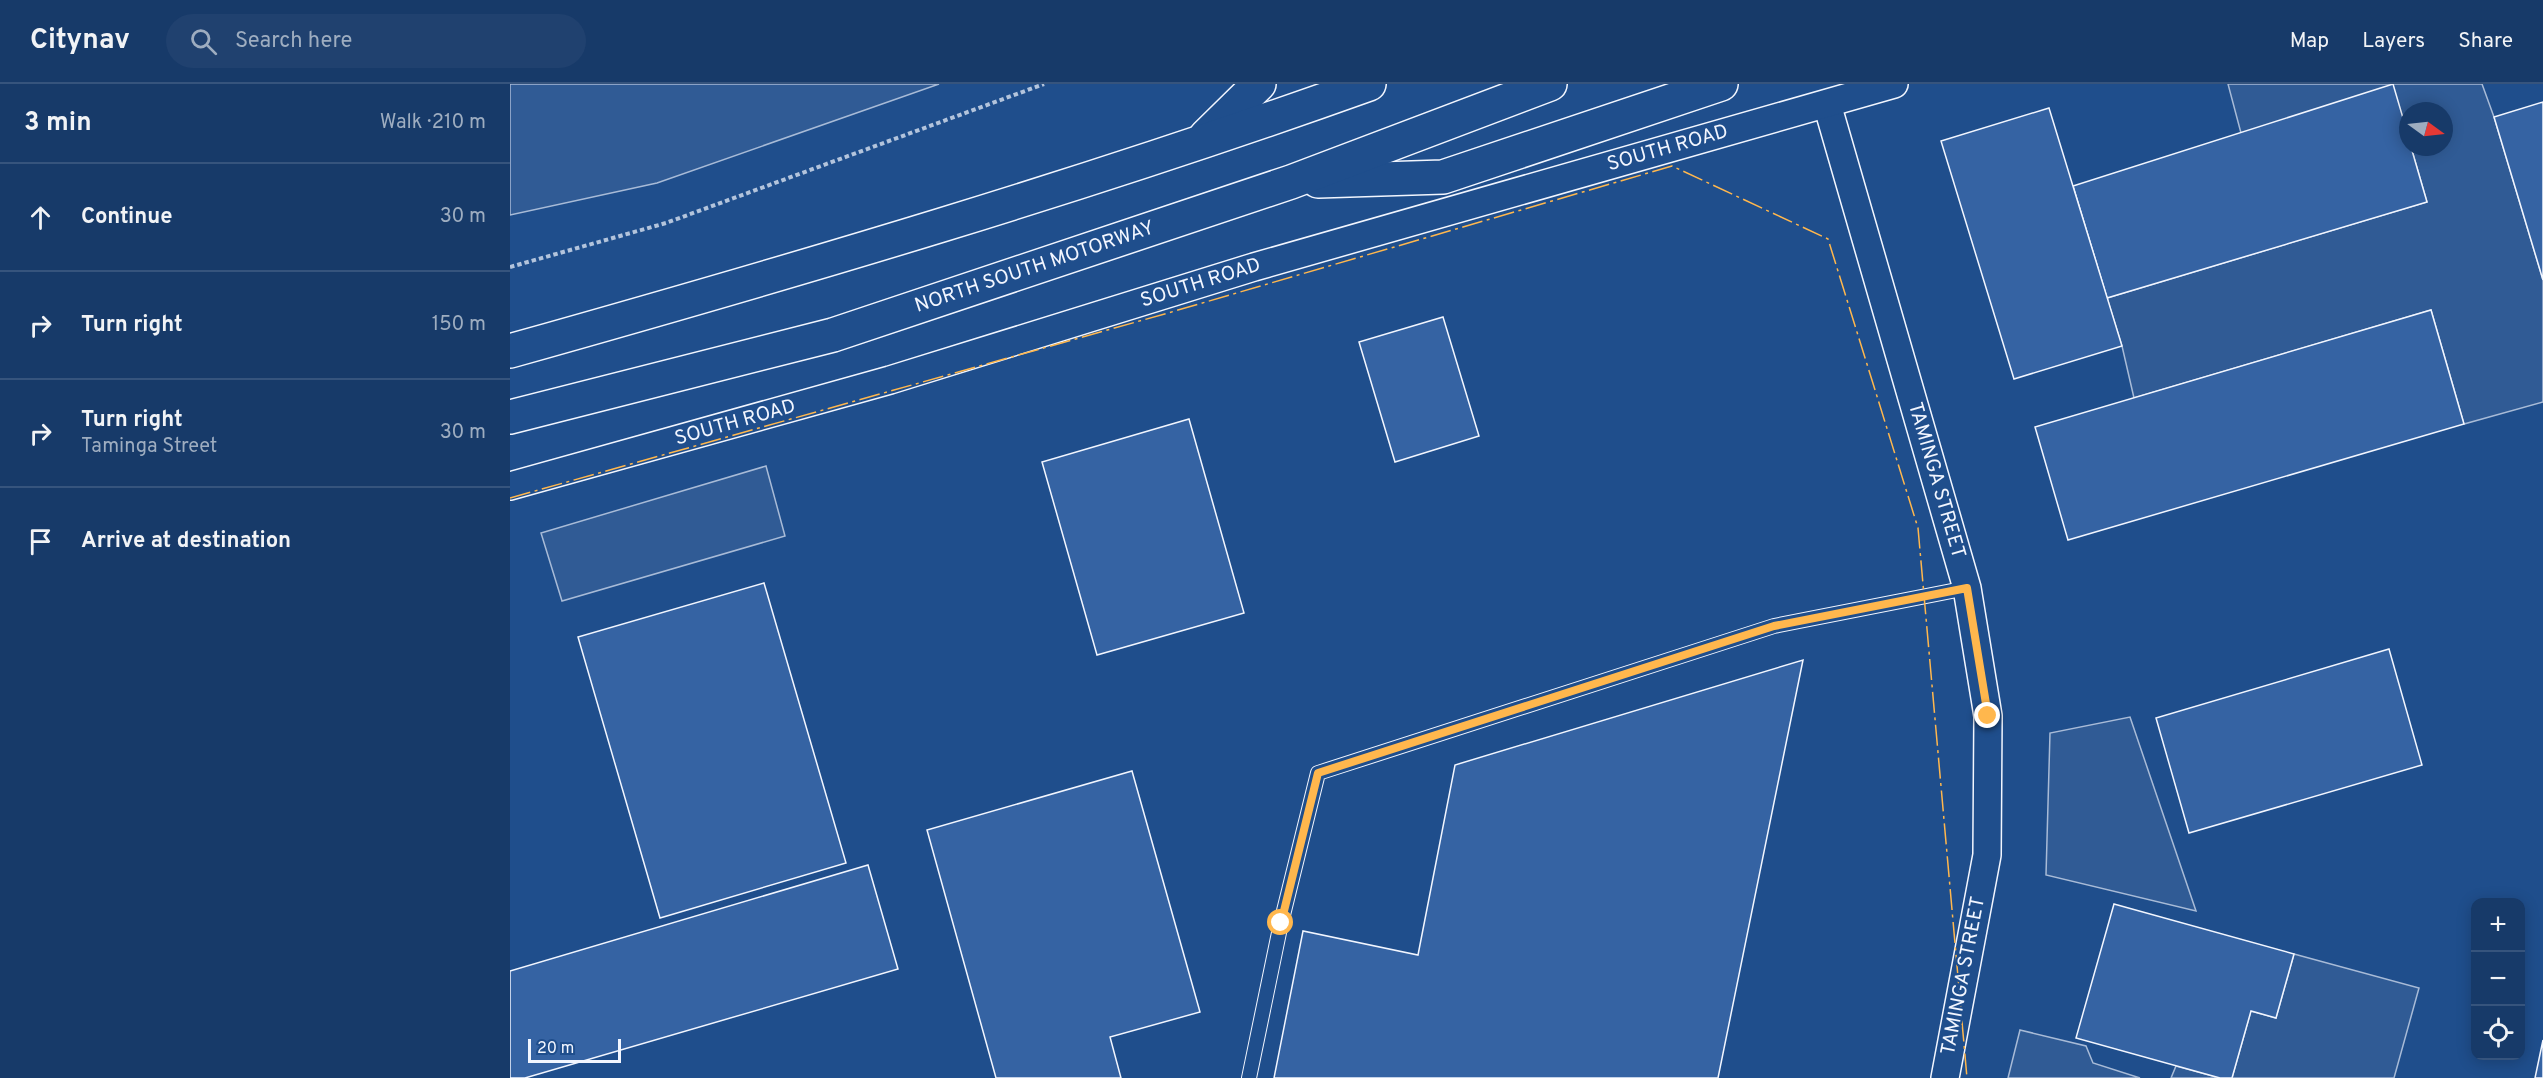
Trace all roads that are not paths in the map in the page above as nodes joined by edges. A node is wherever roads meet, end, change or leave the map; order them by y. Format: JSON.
{"nodes":[{"id":1,"x":1259,"y":84,"type":"edge"},
{"id":2,"x":1369,"y":84,"type":"edge"},
{"id":3,"x":1550,"y":84,"type":"edge"},
{"id":4,"x":1720,"y":84,"type":"edge"},
{"id":5,"x":1894,"y":84,"type":"edge"},
{"id":6,"x":1827,"y":104,"type":"junction"},
{"id":7,"x":1198,"y":143,"type":"junction"},
{"id":8,"x":1291,"y":183,"type":"junction"},
{"id":9,"x":510,"y":351,"type":"edge"},
{"id":10,"x":510,"y":417,"type":"edge"},
{"id":11,"x":510,"y":486,"type":"edge"},
{"id":12,"x":1967,"y":588,"type":"junction"},
{"id":13,"x":1249,"y":1078,"type":"edge"},
{"id":14,"x":1945,"y":1078,"type":"edge"}],
"edges":[{"from":1,"to":7,"type":"highway"},
{"from":2,"to":7,"type":"highway"},
{"from":3,"to":8,"type":"highway","name":"NORTH SOUTH MOTORWAY"},
{"from":4,"to":8,"type":"highway"},
{"from":5,"to":6,"type":"street","name":"SOUTH ROAD"},
{"from":6,"to":11,"type":"street","name":"SOUTH ROAD"},
{"from":6,"to":12,"type":"street","name":"TAMINGA STREET"},
{"from":7,"to":9,"type":"highway"},
{"from":8,"to":10,"type":"highway","name":"NORTH SOUTH MOTORWAY"},
{"from":12,"to":13,"type":"lane"},
{"from":12,"to":14,"type":"street","name":"TAMINGA STREET"}]}
